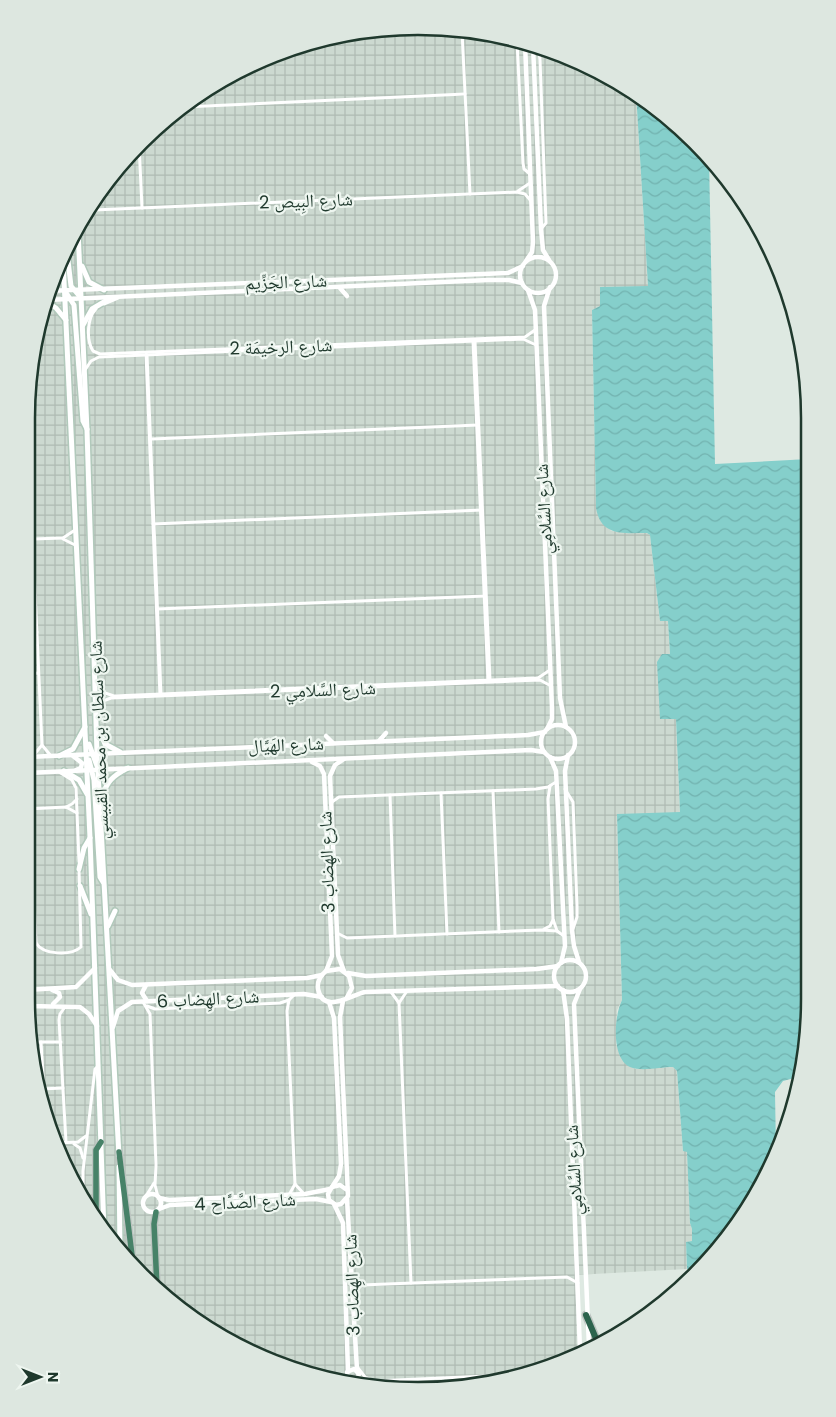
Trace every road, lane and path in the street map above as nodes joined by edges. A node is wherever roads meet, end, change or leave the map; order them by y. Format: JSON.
{"nodes":[{"id":1,"x":462,"y":38,"type":"edge"},
{"id":2,"x":517,"y":48,"type":"edge"},
{"id":3,"x":525,"y":50,"type":"edge"},
{"id":4,"x":533,"y":53,"type":"edge"},
{"id":5,"x":465,"y":94,"type":"junction"},
{"id":6,"x":197,"y":105,"type":"edge"},
{"id":7,"x":140,"y":155,"type":"edge"},
{"id":8,"x":530,"y":174,"type":"junction"},
{"id":9,"x":530,"y":183,"type":"junction"},
{"id":10,"x":517,"y":192,"type":"junction"},
{"id":11,"x":470,"y":194,"type":"junction"},
{"id":12,"x":531,"y":201,"type":"junction"},
{"id":13,"x":142,"y":208,"type":"junction"},
{"id":14,"x":97,"y":210,"type":"edge"},
{"id":15,"x":78,"y":241,"type":"edge"},
{"id":16,"x":79,"y":260,"type":"junction"},
{"id":17,"x":549,"y":260,"type":"junction"},
{"id":18,"x":526,"y":261,"type":"junction"},
{"id":19,"x":68,"y":263,"type":"edge"},
{"id":20,"x":522,"y":266,"type":"junction"},
{"id":21,"x":64,"y":272,"type":"edge"},
{"id":22,"x":522,"y":282,"type":"junction"},
{"id":23,"x":550,"y":287,"type":"junction"},
{"id":24,"x":340,"y":288,"type":"junction"},
{"id":25,"x":74,"y":290,"type":"junction"},
{"id":26,"x":81,"y":290,"type":"junction"},
{"id":27,"x":104,"y":290,"type":"junction"},
{"id":28,"x":528,"y":290,"type":"junction"},
{"id":29,"x":56,"y":291,"type":"edge"},
{"id":30,"x":65,"y":291,"type":"junction"},
{"id":31,"x":347,"y":296,"type":"dead end"},
{"id":32,"x":81,"y":298,"type":"junction"},
{"id":33,"x":109,"y":298,"type":"junction"},
{"id":34,"x":118,"y":298,"type":"junction"},
{"id":35,"x":69,"y":299,"type":"junction"},
{"id":36,"x":53,"y":300,"type":"edge"},
{"id":37,"x":52,"y":305,"type":"edge"},
{"id":38,"x":66,"y":320,"type":"junction"},
{"id":39,"x":82,"y":328,"type":"junction"},
{"id":40,"x":536,"y":329,"type":"junction"},
{"id":41,"x":474,"y":340,"type":"junction"},
{"id":42,"x":346,"y":346,"type":"junction"},
{"id":43,"x":536,"y":346,"type":"junction"},
{"id":44,"x":146,"y":354,"type":"junction"},
{"id":45,"x":85,"y":370,"type":"junction"},
{"id":46,"x":477,"y":425,"type":"junction"},
{"id":47,"x":88,"y":430,"type":"junction"},
{"id":48,"x":150,"y":439,"type":"junction"},
{"id":49,"x":481,"y":510,"type":"junction"},
{"id":50,"x":154,"y":524,"type":"junction"},
{"id":51,"x":75,"y":530,"type":"junction"},
{"id":52,"x":63,"y":538,"type":"junction"},
{"id":53,"x":35,"y":539,"type":"edge"},
{"id":54,"x":76,"y":545,"type":"junction"},
{"id":55,"x":35,"y":595,"type":"edge"},
{"id":56,"x":485,"y":596,"type":"junction"},
{"id":57,"x":157,"y":609,"type":"junction"},
{"id":58,"x":37,"y":632,"type":"joint"},
{"id":59,"x":551,"y":670,"type":"junction"},
{"id":60,"x":35,"y":673,"type":"edge"},
{"id":61,"x":38,"y":673,"type":"junction"},
{"id":62,"x":83,"y":675,"type":"junction"},
{"id":63,"x":96,"y":681,"type":"junction"},
{"id":64,"x":488,"y":681,"type":"junction"},
{"id":65,"x":552,"y":688,"type":"junction"},
{"id":66,"x":161,"y":695,"type":"junction"},
{"id":67,"x":97,"y":710,"type":"junction"},
{"id":68,"x":97,"y":725,"type":"junction"},
{"id":69,"x":85,"y":727,"type":"junction"},
{"id":70,"x":566,"y":728,"type":"junction"},
{"id":71,"x":546,"y":731,"type":"junction"},
{"id":72,"x":386,"y":734,"type":"dead end"},
{"id":73,"x":326,"y":736,"type":"dead end"},
{"id":74,"x":379,"y":742,"type":"junction"},
{"id":75,"x":333,"y":743,"type":"junction"},
{"id":76,"x":42,"y":745,"type":"junction"},
{"id":77,"x":120,"y":752,"type":"junction"},
{"id":78,"x":544,"y":752,"type":"junction"},
{"id":79,"x":35,"y":754,"type":"edge"},
{"id":80,"x":92,"y":754,"type":"junction"},
{"id":81,"x":71,"y":755,"type":"junction"},
{"id":82,"x":35,"y":756,"type":"edge"},
{"id":83,"x":51,"y":756,"type":"junction"},
{"id":84,"x":58,"y":756,"type":"junction"},
{"id":85,"x":568,"y":756,"type":"junction"},
{"id":86,"x":550,"y":757,"type":"junction"},
{"id":87,"x":345,"y":759,"type":"junction"},
{"id":88,"x":308,"y":760,"type":"junction"},
{"id":89,"x":128,"y":768,"type":"junction"},
{"id":90,"x":93,"y":770,"type":"junction"},
{"id":91,"x":61,"y":771,"type":"junction"},
{"id":92,"x":72,"y":771,"type":"junction"},
{"id":93,"x":35,"y":772,"type":"edge"},
{"id":94,"x":556,"y":782,"type":"junction"},
{"id":95,"x":324,"y":783,"type":"junction"},
{"id":96,"x":330,"y":783,"type":"junction"},
{"id":97,"x":550,"y":786,"type":"junction"},
{"id":98,"x":536,"y":788,"type":"junction"},
{"id":99,"x":493,"y":791,"type":"junction"},
{"id":100,"x":331,"y":792,"type":"junction"},
{"id":101,"x":441,"y":793,"type":"junction"},
{"id":102,"x":390,"y":795,"type":"junction"},
{"id":103,"x":339,"y":797,"type":"junction"},
{"id":104,"x":77,"y":798,"type":"junction"},
{"id":105,"x":89,"y":798,"type":"junction"},
{"id":106,"x":548,"y":798,"type":"junction"},
{"id":107,"x":331,"y":802,"type":"junction"},
{"id":108,"x":100,"y":805,"type":"junction"},
{"id":109,"x":66,"y":807,"type":"junction"},
{"id":110,"x":35,"y":809,"type":"edge"},
{"id":111,"x":77,"y":814,"type":"junction"},
{"id":112,"x":90,"y":838,"type":"junction"},
{"id":113,"x":79,"y":868,"type":"junction"},
{"id":114,"x":104,"y":884,"type":"junction"},
{"id":115,"x":80,"y":886,"type":"junction"},
{"id":116,"x":115,"y":911,"type":"dead end"},
{"id":117,"x":93,"y":919,"type":"junction"},
{"id":118,"x":553,"y":919,"type":"junction"},
{"id":119,"x":35,"y":926,"type":"edge"},
{"id":120,"x":107,"y":929,"type":"junction"},
{"id":121,"x":541,"y":930,"type":"junction"},
{"id":122,"x":557,"y":931,"type":"junction"},
{"id":123,"x":499,"y":932,"type":"junction"},
{"id":124,"x":337,"y":933,"type":"junction"},
{"id":125,"x":447,"y":934,"type":"junction"},
{"id":126,"x":395,"y":936,"type":"junction"},
{"id":127,"x":564,"y":936,"type":"junction"},
{"id":128,"x":347,"y":938,"type":"junction"},
{"id":129,"x":36,"y":943,"type":"joint"},
{"id":130,"x":337,"y":945,"type":"junction"},
{"id":131,"x":579,"y":962,"type":"junction"},
{"id":132,"x":560,"y":964,"type":"junction"},
{"id":133,"x":95,"y":968,"type":"junction"},
{"id":134,"x":109,"y":968,"type":"junction"},
{"id":135,"x":345,"y":972,"type":"junction"},
{"id":136,"x":324,"y":973,"type":"junction"},
{"id":137,"x":148,"y":985,"type":"junction"},
{"id":138,"x":558,"y":986,"type":"junction"},
{"id":139,"x":51,"y":989,"type":"junction"},
{"id":140,"x":580,"y":989,"type":"junction"},
{"id":141,"x":35,"y":990,"type":"edge"},
{"id":142,"x":390,"y":990,"type":"junction"},
{"id":143,"x":408,"y":990,"type":"junction"},
{"id":144,"x":563,"y":990,"type":"junction"},
{"id":145,"x":295,"y":994,"type":"junction"},
{"id":146,"x":323,"y":998,"type":"junction"},
{"id":147,"x":289,"y":1000,"type":"junction"},
{"id":148,"x":344,"y":1000,"type":"junction"},
{"id":149,"x":329,"y":1002,"type":"junction"},
{"id":150,"x":146,"y":1003,"type":"junction"},
{"id":151,"x":280,"y":1003,"type":"junction"},
{"id":152,"x":399,"y":1004,"type":"junction"},
{"id":153,"x":35,"y":1006,"type":"edge"},
{"id":154,"x":49,"y":1006,"type":"junction"},
{"id":155,"x":66,"y":1006,"type":"junction"},
{"id":156,"x":157,"y":1009,"type":"junction"},
{"id":157,"x":287,"y":1011,"type":"junction"},
{"id":158,"x":150,"y":1014,"type":"junction"},
{"id":159,"x":97,"y":1027,"type":"junction"},
{"id":160,"x":112,"y":1034,"type":"junction"},
{"id":161,"x":37,"y":1042,"type":"edge"},
{"id":162,"x":41,"y":1042,"type":"junction"},
{"id":163,"x":61,"y":1042,"type":"junction"},
{"id":164,"x":99,"y":1066,"type":"junction"},
{"id":165,"x":42,"y":1072,"type":"edge"},
{"id":166,"x":63,"y":1088,"type":"junction"},
{"id":167,"x":46,"y":1089,"type":"edge"},
{"id":168,"x":87,"y":1135,"type":"junction"},
{"id":169,"x":63,"y":1142,"type":"edge"},
{"id":170,"x":66,"y":1142,"type":"junction"},
{"id":171,"x":101,"y":1142,"type":"junction"},
{"id":172,"x":119,"y":1152,"type":"junction"},
{"id":173,"x":84,"y":1162,"type":"junction"},
{"id":174,"x":155,"y":1182,"type":"junction"},
{"id":175,"x":295,"y":1184,"type":"junction"},
{"id":176,"x":83,"y":1185,"type":"edge"},
{"id":177,"x":331,"y":1188,"type":"junction"},
{"id":178,"x":347,"y":1190,"type":"junction"},
{"id":179,"x":305,"y":1194,"type":"junction"},
{"id":180,"x":289,"y":1195,"type":"junction"},
{"id":181,"x":146,"y":1196,"type":"junction"},
{"id":182,"x":159,"y":1198,"type":"junction"},
{"id":183,"x":347,"y":1199,"type":"junction"},
{"id":184,"x":332,"y":1203,"type":"junction"},
{"id":185,"x":96,"y":1206,"type":"edge"},
{"id":186,"x":158,"y":1210,"type":"junction"},
{"id":187,"x":104,"y":1217,"type":"edge"},
{"id":188,"x":120,"y":1239,"type":"edge"},
{"id":189,"x":132,"y":1254,"type":"edge"},
{"id":190,"x":578,"y":1262,"type":"junction"},
{"id":191,"x":567,"y":1277,"type":"junction"},
{"id":192,"x":352,"y":1278,"type":"junction"},
{"id":193,"x":157,"y":1279,"type":"edge"},
{"id":194,"x":411,"y":1283,"type":"junction"},
{"id":195,"x":362,"y":1285,"type":"junction"},
{"id":196,"x":579,"y":1286,"type":"junction"},
{"id":197,"x":352,"y":1293,"type":"junction"},
{"id":198,"x":586,"y":1315,"type":"junction"},
{"id":199,"x":597,"y":1338,"type":"edge"},
{"id":200,"x":589,"y":1342,"type":"edge"},
{"id":201,"x":580,"y":1346,"type":"edge"},
{"id":202,"x":355,"y":1358,"type":"junction"},
{"id":203,"x":357,"y":1370,"type":"junction"},
{"id":204,"x":348,"y":1371,"type":"junction"},
{"id":205,"x":348,"y":1376,"type":"edge"},
{"id":206,"x":486,"y":1376,"type":"edge"},
{"id":207,"x":358,"y":1377,"type":"edge"},
{"id":208,"x":371,"y":1379,"type":"edge"},
{"id":209,"x":386,"y":1380,"type":"edge"}],
"edges":[{"from":1,"to":5,"type":"street"},
{"from":2,"to":8,"type":"street"},
{"from":3,"to":8,"type":"street"},
{"from":4,"to":17,"type":"street"},
{"from":5,"to":6,"type":"street"},
{"from":5,"to":11,"type":"street"},
{"from":7,"to":13,"type":"street"},
{"from":8,"to":9,"type":"street"},
{"from":9,"to":10,"type":"street"},
{"from":9,"to":12,"type":"street"},
{"from":10,"to":11,"type":"street","name":"شارع البِيص 2"},
{"from":10,"to":12,"type":"street"},
{"from":11,"to":13,"type":"street","name":"شارع البِيص 2"},
{"from":12,"to":18,"type":"street"},
{"from":13,"to":14,"type":"street","name":"شارع البِيص 2"},
{"from":15,"to":16,"type":"main road","name":"شارع سلطان بن محمد القبيسي"},
{"from":16,"to":26,"type":"main road","name":"شارع سلطان بن محمد القبيسي"},
{"from":16,"to":27,"type":"main road"},
{"from":17,"to":18,"type":"street"},
{"from":17,"to":23,"type":"street"},
{"from":18,"to":20,"type":"street"},
{"from":19,"to":25,"type":"main road"},
{"from":20,"to":22,"type":"street"},
{"from":20,"to":27,"type":"street","name":"شارع الجَزِّيم"},
{"from":21,"to":30,"type":"main road","name":"شارع سلطان بن محمد القبيسي"},
{"from":22,"to":24,"type":"street","name":"شارع الجَزِّيم"},
{"from":22,"to":28,"type":"street"},
{"from":23,"to":28,"type":"street"},
{"from":23,"to":70,"type":"street","name":"شارع السَّلامِي"},
{"from":24,"to":31,"type":"street"},
{"from":24,"to":34,"type":"street","name":"شارع الجَزِّيم"},
{"from":25,"to":26,"type":"street","name":"شارع الجَزِّيم"},
{"from":25,"to":30,"type":"street","name":"شارع الجَزِّيم"},
{"from":25,"to":32,"type":"main road"},
{"from":26,"to":27,"type":"street","name":"شارع الجَزِّيم"},
{"from":26,"to":32,"type":"main road","name":"شارع سلطان بن محمد القبيسي"},
{"from":28,"to":40,"type":"street","name":"شارع السَّلامِي"},
{"from":29,"to":30,"type":"street","name":"شارع الجَزِّيم"},
{"from":30,"to":35,"type":"main road","name":"شارع سلطان بن محمد القبيسي"},
{"from":32,"to":33,"type":"street","name":"شارع الجَزِّيم"},
{"from":32,"to":35,"type":"street","name":"شارع الجَزِّيم"},
{"from":32,"to":39,"type":"main road","name":"شارع سلطان بن محمد القبيسي"},
{"from":33,"to":34,"type":"street","name":"شارع الجَزِّيم"},
{"from":33,"to":39,"type":"main road"},
{"from":34,"to":44,"type":"street","name":"شارع الرخيمَة 2"},
{"from":35,"to":36,"type":"street","name":"شارع الجَزِّيم"},
{"from":35,"to":38,"type":"main road","name":"شارع سلطان بن محمد القبيسي"},
{"from":35,"to":47,"type":"main road"},
{"from":37,"to":38,"type":"main road"},
{"from":38,"to":51,"type":"main road","name":"شارع سلطان بن محمد القبيسي"},
{"from":39,"to":45,"type":"main road","name":"شارع سلطان بن محمد القبيسي"},
{"from":40,"to":41,"type":"street"},
{"from":40,"to":43,"type":"street","name":"شارع السَّلامِي"},
{"from":41,"to":42,"type":"street","name":"شارع الرخيمَة 2"},
{"from":41,"to":43,"type":"street","name":"شارع الرخيمَة 2"},
{"from":41,"to":46,"type":"street"},
{"from":42,"to":44,"type":"street","name":"شارع الرخيمَة 2"},
{"from":42,"to":44,"type":"street","name":"شارع الرخيمَة 2"},
{"from":43,"to":59,"type":"street","name":"شارع السَّلامِي"},
{"from":44,"to":45,"type":"street","name":"شارع الرخيمَة 2"},
{"from":44,"to":48,"type":"street"},
{"from":45,"to":47,"type":"main road","name":"شارع سلطان بن محمد القبيسي"},
{"from":46,"to":48,"type":"street"},
{"from":46,"to":49,"type":"street"},
{"from":47,"to":63,"type":"main road","name":"شارع سلطان بن محمد القبيسي"},
{"from":48,"to":50,"type":"street"},
{"from":49,"to":50,"type":"street"},
{"from":49,"to":56,"type":"street"},
{"from":50,"to":57,"type":"street"},
{"from":51,"to":52,"type":"street"},
{"from":51,"to":54,"type":"main road","name":"شارع سلطان بن محمد القبيسي"},
{"from":52,"to":53,"type":"street"},
{"from":52,"to":54,"type":"street"},
{"from":54,"to":62,"type":"main road","name":"شارع سلطان بن محمد القبيسي"},
{"from":55,"to":58,"type":"street"},
{"from":56,"to":57,"type":"street"},
{"from":56,"to":64,"type":"street"},
{"from":57,"to":66,"type":"street"},
{"from":58,"to":61,"type":"street"},
{"from":59,"to":64,"type":"street","name":"شارع السَّلامِي 2"},
{"from":59,"to":65,"type":"street","name":"شارع السَّلامِي"},
{"from":60,"to":61,"type":"street"},
{"from":61,"to":76,"type":"street"},
{"from":62,"to":69,"type":"main road","name":"شارع سلطان بن محمد القبيسي"},
{"from":62,"to":80,"type":"main road"},
{"from":63,"to":66,"type":"street","name":"شارع السَّلامِي 2"},
{"from":63,"to":67,"type":"main road","name":"شارع سلطان بن محمد القبيسي"},
{"from":64,"to":65,"type":"street","name":"شارع السَّلامِي 2"},
{"from":64,"to":66,"type":"street","name":"شارع السَّلامِي 2"},
{"from":64,"to":66,"type":"street","name":"شارع السَّلامِي 2"},
{"from":65,"to":71,"type":"street","name":"شارع السَّلامِي"},
{"from":66,"to":67,"type":"street"},
{"from":67,"to":68,"type":"main road","name":"شارع سلطان بن محمد القبيسي"},
{"from":68,"to":77,"type":"main road"},
{"from":68,"to":80,"type":"main road","name":"شارع سلطان بن محمد القبيسي"},
{"from":69,"to":80,"type":"main road","name":"شارع سلطان بن محمد القبيسي"},
{"from":69,"to":84,"type":"main road"},
{"from":70,"to":71,"type":"street"},
{"from":70,"to":85,"type":"street"},
{"from":71,"to":74,"type":"street","name":"شارع الهَيَّال"},
{"from":71,"to":78,"type":"street"},
{"from":72,"to":74,"type":"street"},
{"from":73,"to":75,"type":"street"},
{"from":74,"to":75,"type":"street","name":"شارع الهَيَّال"},
{"from":75,"to":77,"type":"street","name":"شارع الهَيَّال"},
{"from":76,"to":79,"type":"street"},
{"from":76,"to":83,"type":"street"},
{"from":77,"to":80,"type":"street","name":"شارع الهَيَّال"},
{"from":78,"to":86,"type":"street"},
{"from":78,"to":87,"type":"street","name":"شارع الهَيَّال"},
{"from":80,"to":81,"type":"street","name":"شارع الهَيَّال"},
{"from":80,"to":90,"type":"main road","name":"شارع سلطان بن محمد القبيسي"},
{"from":80,"to":90,"type":"main road","name":"شارع سلطان بن محمد القبيسي"},
{"from":81,"to":84,"type":"street","name":"شارع الهَيَّال"},
{"from":81,"to":92,"type":"street"},
{"from":82,"to":83,"type":"street","name":"شارع الهَيَّال"},
{"from":83,"to":84,"type":"street","name":"شارع الهَيَّال"},
{"from":85,"to":86,"type":"street"},
{"from":85,"to":131,"type":"street"},
{"from":86,"to":94,"type":"street"},
{"from":87,"to":88,"type":"street","name":"شارع الهَيَّال"},
{"from":87,"to":96,"type":"street"},
{"from":88,"to":89,"type":"street","name":"شارع الهَيَّال"},
{"from":88,"to":95,"type":"street","name":"شارع الهِضاب 3"},
{"from":89,"to":90,"type":"street","name":"شارع الهَيَّال"},
{"from":89,"to":108,"type":"main road"},
{"from":90,"to":92,"type":"street","name":"شارع الهَيَّال"},
{"from":90,"to":105,"type":"main road","name":"شارع سلطان بن محمد القبيسي"},
{"from":90,"to":108,"type":"main road","name":"شارع سلطان بن محمد القبيسي"},
{"from":90,"to":114,"type":"main road"},
{"from":91,"to":92,"type":"street","name":"شارع الهَيَّال"},
{"from":91,"to":93,"type":"street","name":"شارع الهَيَّال"},
{"from":91,"to":104,"type":"street"},
{"from":91,"to":105,"type":"main road"},
{"from":94,"to":97,"type":"street"},
{"from":94,"to":127,"type":"street"},
{"from":95,"to":96,"type":"street"},
{"from":95,"to":136,"type":"street","name":"شارع الهِضاب 3"},
{"from":96,"to":100,"type":"street","name":"شارع الهِضاب 3"},
{"from":97,"to":98,"type":"street"},
{"from":97,"to":106,"type":"street"},
{"from":98,"to":99,"type":"street"},
{"from":98,"to":106,"type":"street"},
{"from":99,"to":101,"type":"street"},
{"from":99,"to":123,"type":"street"},
{"from":100,"to":103,"type":"street"},
{"from":100,"to":107,"type":"street","name":"شارع الهِضاب 3"},
{"from":101,"to":102,"type":"street"},
{"from":101,"to":125,"type":"street"},
{"from":102,"to":103,"type":"street"},
{"from":102,"to":126,"type":"street"},
{"from":103,"to":107,"type":"street"},
{"from":104,"to":109,"type":"street"},
{"from":104,"to":111,"type":"street"},
{"from":105,"to":112,"type":"main road","name":"شارع سلطان بن محمد القبيسي"},
{"from":106,"to":118,"type":"street"},
{"from":107,"to":124,"type":"street","name":"شارع الهِضاب 3"},
{"from":108,"to":114,"type":"main road","name":"شارع سلطان بن محمد القبيسي"},
{"from":109,"to":110,"type":"street"},
{"from":109,"to":111,"type":"street"},
{"from":111,"to":113,"type":"street"},
{"from":112,"to":113,"type":"main road"},
{"from":112,"to":117,"type":"main road","name":"شارع سلطان بن محمد القبيسي"},
{"from":113,"to":115,"type":"street"},
{"from":114,"to":120,"type":"main road","name":"شارع سلطان بن محمد القبيسي"},
{"from":115,"to":117,"type":"main road"},
{"from":115,"to":129,"type":"street"},
{"from":116,"to":120,"type":"main road"},
{"from":117,"to":133,"type":"main road","name":"شارع سلطان بن محمد القبيسي"},
{"from":118,"to":121,"type":"street"},
{"from":118,"to":122,"type":"street"},
{"from":119,"to":129,"type":"street"},
{"from":120,"to":134,"type":"main road","name":"شارع سلطان بن محمد القبيسي"},
{"from":121,"to":122,"type":"street"},
{"from":121,"to":123,"type":"street"},
{"from":122,"to":127,"type":"street"},
{"from":123,"to":125,"type":"street"},
{"from":124,"to":128,"type":"street"},
{"from":124,"to":130,"type":"street","name":"شارع الهِضاب 3"},
{"from":125,"to":126,"type":"street"},
{"from":126,"to":128,"type":"street"},
{"from":127,"to":132,"type":"street"},
{"from":128,"to":130,"type":"street"},
{"from":130,"to":135,"type":"street","name":"شارع الهِضاب 3"},
{"from":131,"to":132,"type":"street"},
{"from":131,"to":140,"type":"street"},
{"from":132,"to":135,"type":"street"},
{"from":132,"to":138,"type":"street"},
{"from":133,"to":139,"type":"street"},
{"from":133,"to":159,"type":"main road","name":"شارع سلطان بن محمد القبيسي"},
{"from":134,"to":137,"type":"street","name":"شارع الهِضاب 6"},
{"from":134,"to":160,"type":"main road","name":"شارع سلطان بن محمد القبيسي"},
{"from":135,"to":136,"type":"street"},
{"from":135,"to":148,"type":"street"},
{"from":136,"to":137,"type":"street","name":"شارع الهِضاب 6"},
{"from":136,"to":146,"type":"street"},
{"from":137,"to":150,"type":"street"},
{"from":138,"to":143,"type":"street"},
{"from":138,"to":144,"type":"street"},
{"from":139,"to":141,"type":"street"},
{"from":139,"to":154,"type":"street"},
{"from":140,"to":144,"type":"street"},
{"from":140,"to":198,"type":"street","name":"شارع السَّلامِي"},
{"from":142,"to":143,"type":"street"},
{"from":142,"to":148,"type":"street"},
{"from":142,"to":152,"type":"street"},
{"from":143,"to":152,"type":"street"},
{"from":144,"to":190,"type":"street","name":"شارع السَّلامِي"},
{"from":145,"to":146,"type":"street","name":"شارع الهِضاب 6"},
{"from":145,"to":147,"type":"street"},
{"from":145,"to":150,"type":"street","name":"شارع الهِضاب 6"},
{"from":146,"to":149,"type":"street"},
{"from":147,"to":151,"type":"street"},
{"from":147,"to":157,"type":"street"},
{"from":148,"to":149,"type":"street"},
{"from":148,"to":178,"type":"street"},
{"from":149,"to":177,"type":"street"},
{"from":150,"to":156,"type":"street"},
{"from":150,"to":158,"type":"street"},
{"from":150,"to":160,"type":"street","name":"شارع الهِضاب 6"},
{"from":151,"to":156,"type":"street"},
{"from":151,"to":157,"type":"street"},
{"from":152,"to":194,"type":"street"},
{"from":153,"to":154,"type":"street"},
{"from":154,"to":155,"type":"street"},
{"from":155,"to":159,"type":"street"},
{"from":155,"to":163,"type":"street"},
{"from":156,"to":158,"type":"street"},
{"from":157,"to":175,"type":"street"},
{"from":158,"to":174,"type":"street"},
{"from":159,"to":164,"type":"main road","name":"شارع سلطان بن محمد القبيسي"},
{"from":160,"to":172,"type":"main road","name":"شارع سلطان بن محمد القبيسي"},
{"from":161,"to":162,"type":"street"},
{"from":162,"to":163,"type":"street"},
{"from":162,"to":165,"type":"street"},
{"from":163,"to":166,"type":"street"},
{"from":164,"to":168,"type":"street"},
{"from":164,"to":171,"type":"main road","name":"شارع سلطان بن محمد القبيسي"},
{"from":166,"to":167,"type":"street"},
{"from":166,"to":170,"type":"street"},
{"from":168,"to":170,"type":"street"},
{"from":168,"to":173,"type":"street"},
{"from":169,"to":170,"type":"street"},
{"from":170,"to":173,"type":"street"},
{"from":171,"to":185,"type":"highway"},
{"from":171,"to":187,"type":"main road","name":"شارع سلطان بن محمد القبيسي"},
{"from":172,"to":188,"type":"main road","name":"شارع سلطان بن محمد القبيسي"},
{"from":172,"to":189,"type":"highway"},
{"from":173,"to":176,"type":"street"},
{"from":174,"to":181,"type":"street"},
{"from":174,"to":182,"type":"street"},
{"from":175,"to":179,"type":"street"},
{"from":175,"to":180,"type":"street"},
{"from":177,"to":178,"type":"street"},
{"from":177,"to":179,"type":"street","name":"شارع الصَّدَّاح 4"},
{"from":177,"to":184,"type":"street"},
{"from":178,"to":183,"type":"street"},
{"from":179,"to":180,"type":"street","name":"شارع الصَّدَّاح 4"},
{"from":180,"to":182,"type":"street","name":"شارع الصَّدَّاح 4"},
{"from":181,"to":182,"type":"street"},
{"from":181,"to":186,"type":"street"},
{"from":182,"to":186,"type":"street"},
{"from":183,"to":184,"type":"street"},
{"from":183,"to":192,"type":"street","name":"شارع الهِضاب 3"},
{"from":184,"to":186,"type":"street","name":"شارع الصَّدَّاح 4"},
{"from":184,"to":204,"type":"street","name":"شارع الهِضاب 3"},
{"from":186,"to":193,"type":"highway"},
{"from":190,"to":191,"type":"street"},
{"from":190,"to":196,"type":"street","name":"شارع السَّلامِي"},
{"from":191,"to":194,"type":"street"},
{"from":191,"to":196,"type":"street"},
{"from":192,"to":195,"type":"street"},
{"from":192,"to":197,"type":"street","name":"شارع الهِضاب 3"},
{"from":194,"to":195,"type":"street"},
{"from":195,"to":197,"type":"street"},
{"from":196,"to":201,"type":"street","name":"شارع السَّلامِي"},
{"from":197,"to":202,"type":"street","name":"شارع الهِضاب 3"},
{"from":198,"to":199,"type":"highway"},
{"from":198,"to":200,"type":"street","name":"شارع السَّلامِي"},
{"from":202,"to":203,"type":"street","name":"شارع الهِضاب 3"},
{"from":202,"to":208,"type":"street"},
{"from":203,"to":204,"type":"street"},
{"from":203,"to":207,"type":"street","name":"شارع الهِضاب 3"},
{"from":204,"to":205,"type":"street","name":"شارع الهِضاب 3"},
{"from":206,"to":209,"type":"street"}]}
